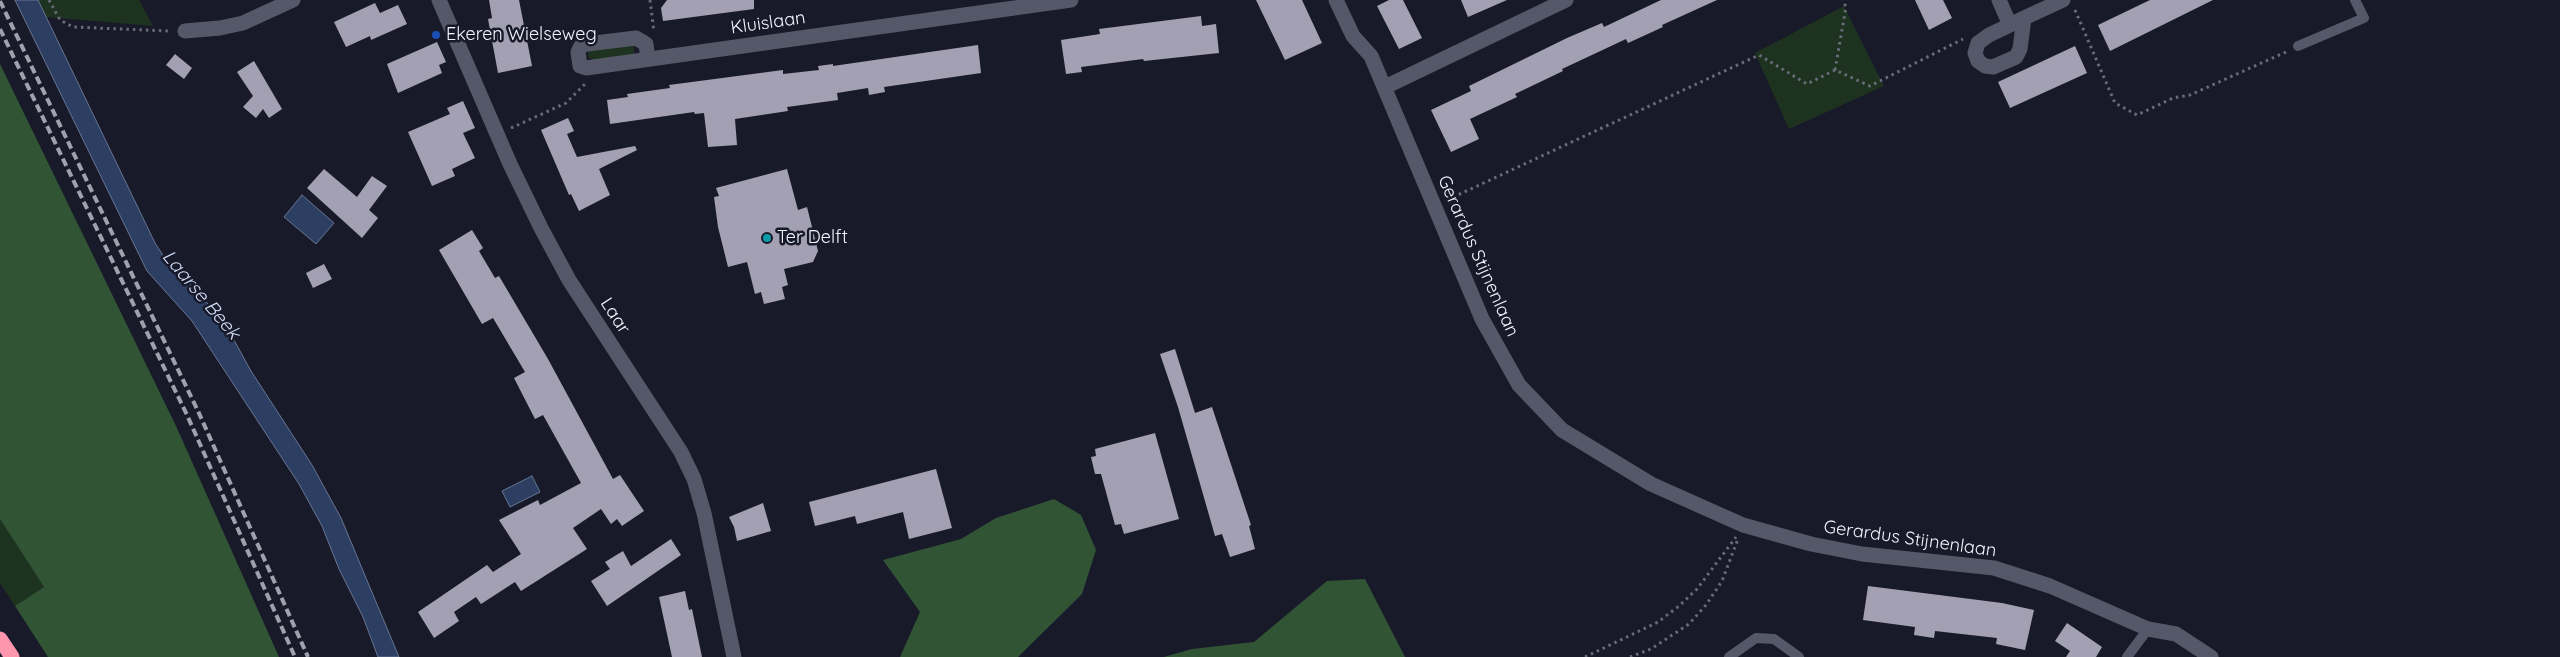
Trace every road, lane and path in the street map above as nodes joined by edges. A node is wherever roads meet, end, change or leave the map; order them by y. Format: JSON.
{"nodes":[{"id":1,"x":49,"y":0,"type":"edge"},
{"id":2,"x":293,"y":0,"type":"edge"},
{"id":3,"x":440,"y":0,"type":"edge"},
{"id":4,"x":1071,"y":0,"type":"edge"},
{"id":5,"x":1336,"y":0,"type":"edge"},
{"id":6,"x":1566,"y":0,"type":"edge"},
{"id":7,"x":1843,"y":0,"type":"edge"},
{"id":8,"x":1999,"y":0,"type":"edge"},
{"id":9,"x":2355,"y":0,"type":"edge"},
{"id":10,"x":2069,"y":4,"type":"edge"},
{"id":11,"x":2017,"y":22,"type":"junction"},
{"id":12,"x":185,"y":31,"type":"joint"},
{"id":13,"x":1989,"y":35,"type":"junction"},
{"id":14,"x":2298,"y":46,"type":"joint"},
{"id":15,"x":648,"y":59,"type":"junction"},
{"id":16,"x":592,"y":68,"type":"junction"},
{"id":17,"x":1834,"y":70,"type":"junction"},
{"id":18,"x":1385,"y":87,"type":"junction"},
{"id":19,"x":496,"y":134,"type":"junction"},
{"id":20,"x":1434,"y":206,"type":"junction"},
{"id":21,"x":2148,"y":629,"type":"junction"},
{"id":22,"x":0,"y":639,"type":"edge"},
{"id":23,"x":12,"y":657,"type":"edge"},
{"id":24,"x":734,"y":657,"type":"edge"},
{"id":25,"x":1585,"y":657,"type":"edge"},
{"id":26,"x":1630,"y":657,"type":"edge"},
{"id":27,"x":1729,"y":657,"type":"edge"},
{"id":28,"x":1799,"y":657,"type":"edge"},
{"id":29,"x":2127,"y":657,"type":"edge"},
{"id":30,"x":2212,"y":657,"type":"edge"}],
"edges":[{"from":1,"to":12,"type":"path"},
{"from":2,"to":12,"type":"street"},
{"from":3,"to":19,"type":"street","name":"Laar"},
{"from":4,"to":15,"type":"street","name":"Kluislaan"},
{"from":5,"to":18,"type":"street","name":"Gerardus Stijnenlaan"},
{"from":6,"to":18,"type":"street"},
{"from":7,"to":17,"type":"path"},
{"from":8,"to":11,"type":"street"},
{"from":9,"to":14,"type":"lane"},
{"from":10,"to":11,"type":"street"},
{"from":10,"to":14,"type":"path"},
{"from":11,"to":13,"type":"street"},
{"from":11,"to":13,"type":"street"},
{"from":13,"to":17,"type":"path"},
{"from":15,"to":16,"type":"street","name":"Kluislaan"},
{"from":15,"to":16,"type":"street"},
{"from":16,"to":19,"type":"path"},
{"from":17,"to":20,"type":"path"},
{"from":18,"to":20,"type":"street","name":"Gerardus Stijnenlaan"},
{"from":19,"to":24,"type":"street","name":"Laar"},
{"from":20,"to":21,"type":"street","name":"Gerardus Stijnenlaan"},
{"from":21,"to":29,"type":"lane"},
{"from":21,"to":30,"type":"street","name":"Gerardus Stijnenlaan"},
{"from":22,"to":23,"type":"highway"},
{"from":25,"to":26,"type":"path"},
{"from":27,"to":28,"type":"lane"}]}
